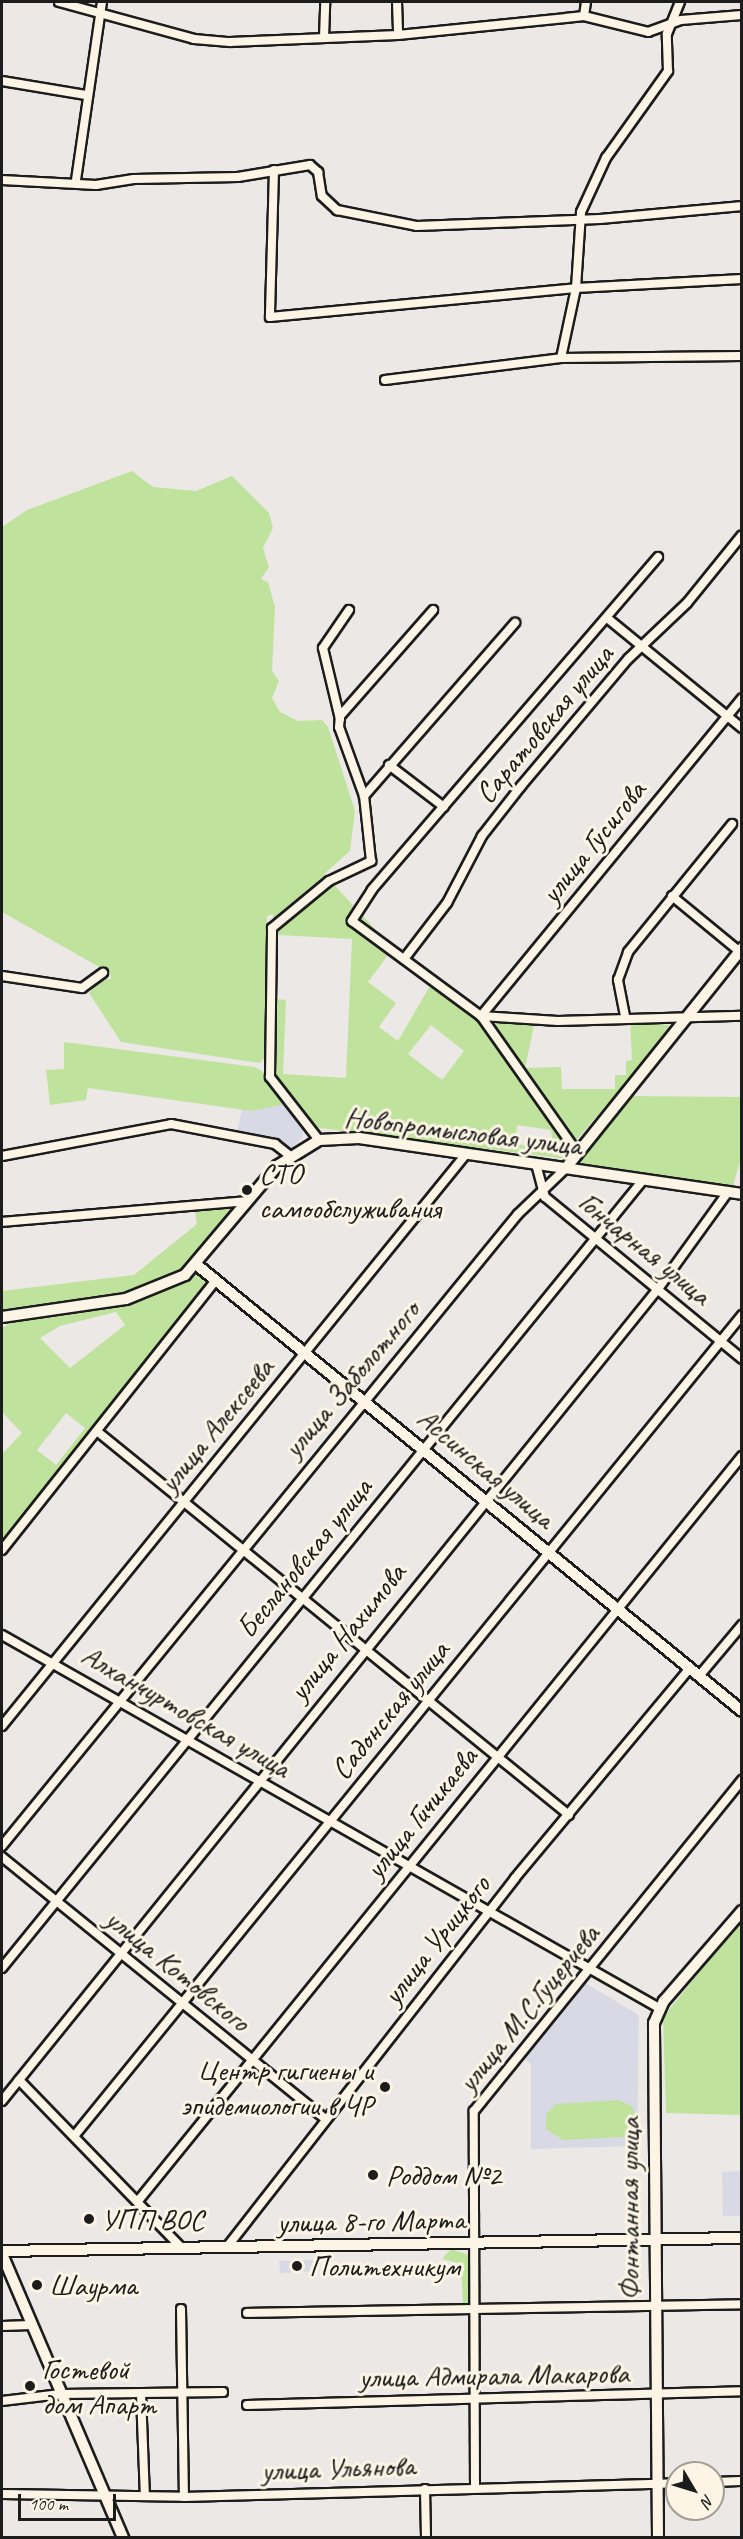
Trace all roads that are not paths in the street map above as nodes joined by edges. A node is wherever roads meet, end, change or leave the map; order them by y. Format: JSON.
{"nodes":[{"id":1,"x":59,"y":2,"type":"edge"},
{"id":2,"x":102,"y":2,"type":"edge"},
{"id":3,"x":325,"y":2,"type":"edge"},
{"id":4,"x":397,"y":2,"type":"edge"},
{"id":5,"x":586,"y":2,"type":"edge"},
{"id":6,"x":681,"y":2,"type":"edge"},
{"id":7,"x":99,"y":11,"type":"junction"},
{"id":8,"x":741,"y":15,"type":"edge"},
{"id":9,"x":584,"y":16,"type":"junction"},
{"id":10,"x":669,"y":25,"type":"junction"},
{"id":11,"x":398,"y":35,"type":"junction"},
{"id":12,"x":324,"y":38,"type":"junction"},
{"id":13,"x":2,"y":81,"type":"edge"},
{"id":14,"x":86,"y":95,"type":"junction"},
{"id":15,"x":274,"y":170,"type":"junction"},
{"id":16,"x":2,"y":180,"type":"edge"},
{"id":17,"x":76,"y":180,"type":"junction"},
{"id":18,"x":741,"y":206,"type":"edge"},
{"id":19,"x":580,"y":217,"type":"junction"},
{"id":20,"x":741,"y":279,"type":"edge"},
{"id":21,"x":576,"y":288,"type":"junction"},
{"id":22,"x":741,"y":356,"type":"edge"},
{"id":23,"x":561,"y":358,"type":"junction"},
{"id":24,"x":385,"y":380,"type":"dead end"},
{"id":25,"x":741,"y":535,"type":"edge"},
{"id":26,"x":658,"y":557,"type":"dead end"},
{"id":27,"x":348,"y":610,"type":"dead end"},
{"id":28,"x":433,"y":610,"type":"dead end"},
{"id":29,"x":607,"y":618,"type":"junction"},
{"id":30,"x":515,"y":623,"type":"dead end"},
{"id":31,"x":642,"y":646,"type":"junction"},
{"id":32,"x":741,"y":698,"type":"edge"},
{"id":33,"x":727,"y":716,"type":"junction"},
{"id":34,"x":340,"y":719,"type":"junction"},
{"id":35,"x":741,"y":728,"type":"edge"},
{"id":36,"x":389,"y":765,"type":"junction"},
{"id":37,"x":363,"y":796,"type":"junction"},
{"id":38,"x":444,"y":807,"type":"junction"},
{"id":39,"x":732,"y":824,"type":"dead end"},
{"id":40,"x":672,"y":896,"type":"junction"},
{"id":41,"x":740,"y":950,"type":"edge"},
{"id":42,"x":404,"y":959,"type":"junction"},
{"id":43,"x":103,"y":973,"type":"dead end"},
{"id":44,"x":2,"y":976,"type":"edge"},
{"id":45,"x":690,"y":1015,"type":"junction"},
{"id":46,"x":481,"y":1016,"type":"junction"},
{"id":47,"x":625,"y":1016,"type":"junction"},
{"id":48,"x":741,"y":1016,"type":"edge"},
{"id":49,"x":320,"y":1140,"type":"junction"},
{"id":50,"x":578,"y":1152,"type":"junction"},
{"id":51,"x":466,"y":1154,"type":"junction"},
{"id":52,"x":289,"y":1155,"type":"junction"},
{"id":53,"x":2,"y":1156,"type":"edge"},
{"id":54,"x":536,"y":1164,"type":"junction"},
{"id":55,"x":566,"y":1168,"type":"junction"},
{"id":56,"x":644,"y":1179,"type":"junction"},
{"id":57,"x":541,"y":1192,"type":"junction"},
{"id":58,"x":728,"y":1192,"type":"junction"},
{"id":59,"x":741,"y":1194,"type":"edge"},
{"id":60,"x":247,"y":1201,"type":"junction"},
{"id":61,"x":2,"y":1222,"type":"edge"},
{"id":62,"x":597,"y":1238,"type":"junction"},
{"id":63,"x":197,"y":1265,"type":"junction"},
{"id":64,"x":215,"y":1281,"type":"junction"},
{"id":65,"x":658,"y":1289,"type":"junction"},
{"id":66,"x":741,"y":1315,"type":"edge"},
{"id":67,"x":2,"y":1317,"type":"edge"},
{"id":68,"x":720,"y":1341,"type":"junction"},
{"id":69,"x":306,"y":1352,"type":"junction"},
{"id":70,"x":741,"y":1359,"type":"edge"},
{"id":71,"x":365,"y":1400,"type":"junction"},
{"id":72,"x":98,"y":1432,"type":"junction"},
{"id":73,"x":424,"y":1449,"type":"junction"},
{"id":74,"x":741,"y":1456,"type":"edge"},
{"id":75,"x":486,"y":1499,"type":"junction"},
{"id":76,"x":186,"y":1501,"type":"junction"},
{"id":77,"x":244,"y":1548,"type":"junction"},
{"id":78,"x":2,"y":1550,"type":"edge"},
{"id":79,"x":549,"y":1552,"type":"junction"},
{"id":80,"x":303,"y":1596,"type":"junction"},
{"id":81,"x":617,"y":1609,"type":"junction"},
{"id":82,"x":741,"y":1625,"type":"edge"},
{"id":83,"x":2,"y":1635,"type":"edge"},
{"id":84,"x":364,"y":1650,"type":"junction"},
{"id":85,"x":52,"y":1663,"type":"junction"},
{"id":86,"x":690,"y":1668,"type":"junction"},
{"id":87,"x":699,"y":1676,"type":"junction"},
{"id":88,"x":428,"y":1700,"type":"junction"},
{"id":89,"x":119,"y":1703,"type":"junction"},
{"id":90,"x":741,"y":1711,"type":"edge"},
{"id":91,"x":2,"y":1726,"type":"edge"},
{"id":92,"x":186,"y":1738,"type":"junction"},
{"id":93,"x":498,"y":1756,"type":"junction"},
{"id":94,"x":741,"y":1780,"type":"edge"},
{"id":95,"x":257,"y":1781,"type":"junction"},
{"id":96,"x":569,"y":1815,"type":"junction"},
{"id":97,"x":333,"y":1821,"type":"junction"},
{"id":98,"x":2,"y":1846,"type":"edge"},
{"id":99,"x":2,"y":1857,"type":"edge"},
{"id":100,"x":411,"y":1864,"type":"junction"},
{"id":101,"x":56,"y":1901,"type":"junction"},
{"id":102,"x":490,"y":1910,"type":"junction"},
{"id":103,"x":741,"y":1911,"type":"edge"},
{"id":104,"x":118,"y":1953,"type":"junction"},
{"id":105,"x":590,"y":1967,"type":"junction"},
{"id":106,"x":2,"y":1968,"type":"edge"},
{"id":107,"x":180,"y":2003,"type":"junction"},
{"id":108,"x":659,"y":2008,"type":"junction"},
{"id":109,"x":252,"y":2061,"type":"junction"},
{"id":110,"x":19,"y":2080,"type":"junction"},
{"id":111,"x":2,"y":2102,"type":"edge"},
{"id":112,"x":325,"y":2119,"type":"junction"},
{"id":113,"x":75,"y":2134,"type":"junction"},
{"id":114,"x":138,"y":2201,"type":"junction"},
{"id":115,"x":741,"y":2238,"type":"edge"},
{"id":116,"x":653,"y":2239,"type":"junction"},
{"id":117,"x":475,"y":2243,"type":"junction"},
{"id":118,"x":227,"y":2247,"type":"junction"},
{"id":119,"x":182,"y":2248,"type":"junction"},
{"id":120,"x":2,"y":2252,"type":"edge"},
{"id":121,"x":741,"y":2304,"type":"edge"},
{"id":122,"x":652,"y":2306,"type":"junction"},
{"id":123,"x":181,"y":2309,"type":"dead end"},
{"id":124,"x":474,"y":2311,"type":"junction"},
{"id":125,"x":247,"y":2313,"type":"dead end"},
{"id":126,"x":32,"y":2325,"type":"junction"},
{"id":127,"x":2,"y":2326,"type":"edge"},
{"id":128,"x":741,"y":2391,"type":"edge"},
{"id":129,"x":223,"y":2392,"type":"dead end"},
{"id":130,"x":181,"y":2393,"type":"junction"},
{"id":131,"x":61,"y":2394,"type":"junction"},
{"id":132,"x":141,"y":2394,"type":"junction"},
{"id":133,"x":655,"y":2395,"type":"junction"},
{"id":134,"x":474,"y":2398,"type":"junction"},
{"id":135,"x":2,"y":2401,"type":"edge"},
{"id":136,"x":247,"y":2405,"type":"dead end"},
{"id":137,"x":741,"y":2481,"type":"edge"},
{"id":138,"x":725,"y":2482,"type":"edge"},
{"id":139,"x":657,"y":2484,"type":"junction"},
{"id":140,"x":665,"y":2484,"type":"edge"},
{"id":141,"x":475,"y":2488,"type":"junction"},
{"id":142,"x":425,"y":2489,"type":"junction"},
{"id":143,"x":2,"y":2494,"type":"edge"},
{"id":144,"x":105,"y":2496,"type":"junction"},
{"id":145,"x":145,"y":2496,"type":"junction"},
{"id":146,"x":184,"y":2497,"type":"junction"},
{"id":147,"x":123,"y":2538,"type":"edge"},
{"id":148,"x":426,"y":2538,"type":"edge"},
{"id":149,"x":658,"y":2538,"type":"edge"}],
"edges":[{"from":1,"to":7,"type":"street"},
{"from":2,"to":7,"type":"street"},
{"from":3,"to":12,"type":"street"},
{"from":4,"to":11,"type":"street"},
{"from":5,"to":9,"type":"street"},
{"from":6,"to":10,"type":"street"},
{"from":7,"to":12,"type":"street"},
{"from":7,"to":14,"type":"street"},
{"from":8,"to":10,"type":"street"},
{"from":9,"to":10,"type":"street"},
{"from":9,"to":11,"type":"street"},
{"from":10,"to":19,"type":"street"},
{"from":11,"to":12,"type":"street"},
{"from":13,"to":14,"type":"street"},
{"from":14,"to":17,"type":"street"},
{"from":15,"to":17,"type":"street"},
{"from":15,"to":19,"type":"street"},
{"from":15,"to":21,"type":"street"},
{"from":16,"to":17,"type":"street"},
{"from":18,"to":19,"type":"street"},
{"from":19,"to":21,"type":"street"},
{"from":20,"to":21,"type":"street"},
{"from":21,"to":23,"type":"street"},
{"from":22,"to":23,"type":"street"},
{"from":23,"to":24,"type":"street"},
{"from":25,"to":31,"type":"street","name":"Саратовская улица"},
{"from":26,"to":29,"type":"street"},
{"from":27,"to":34,"type":"street"},
{"from":28,"to":34,"type":"street"},
{"from":29,"to":31,"type":"street"},
{"from":29,"to":38,"type":"street"},
{"from":30,"to":36,"type":"street"},
{"from":31,"to":33,"type":"street"},
{"from":31,"to":42,"type":"street","name":"Саратовская улица"},
{"from":32,"to":33,"type":"street","name":"улица Гусигова"},
{"from":33,"to":35,"type":"street"},
{"from":33,"to":46,"type":"street","name":"улица Гусигова"},
{"from":34,"to":37,"type":"street"},
{"from":36,"to":37,"type":"street"},
{"from":36,"to":38,"type":"street"},
{"from":37,"to":49,"type":"street"},
{"from":38,"to":42,"type":"street"},
{"from":39,"to":40,"type":"street"},
{"from":40,"to":41,"type":"street"},
{"from":40,"to":47,"type":"street"},
{"from":41,"to":45,"type":"street","name":"улица Заболотного"},
{"from":42,"to":46,"type":"street"},
{"from":43,"to":44,"type":"street"},
{"from":45,"to":47,"type":"street"},
{"from":45,"to":48,"type":"street"},
{"from":45,"to":50,"type":"street","name":"улица Заболотного"},
{"from":46,"to":47,"type":"street"},
{"from":46,"to":50,"type":"street"},
{"from":49,"to":51,"type":"street","name":"Новопромысловая улица"},
{"from":49,"to":52,"type":"street","name":"Новопромысловая улица"},
{"from":50,"to":55,"type":"street","name":"улица Заболотного"},
{"from":51,"to":54,"type":"street","name":"Новопромысловая улица"},
{"from":51,"to":69,"type":"street","name":"улица Алексеева"},
{"from":52,"to":53,"type":"street"},
{"from":52,"to":60,"type":"street","name":"Новопромысловая улица"},
{"from":54,"to":55,"type":"street","name":"Новопромысловая улица"},
{"from":54,"to":57,"type":"street","name":"Гончарная улица"},
{"from":55,"to":56,"type":"street","name":"Новопромысловая улица"},
{"from":55,"to":57,"type":"street","name":"улица Заболотного"},
{"from":56,"to":58,"type":"street","name":"Новопромысловая улица"},
{"from":56,"to":62,"type":"street","name":"Беслановская улица"},
{"from":57,"to":62,"type":"street","name":"Гончарная улица"},
{"from":57,"to":71,"type":"street","name":"улица Заболотного"},
{"from":58,"to":59,"type":"street","name":"Новопромысловая улица"},
{"from":58,"to":65,"type":"street","name":"улица Нахимова"},
{"from":60,"to":61,"type":"street"},
{"from":60,"to":63,"type":"street","name":"Новопромысловая улица"},
{"from":62,"to":65,"type":"street","name":"Гончарная улица"},
{"from":62,"to":73,"type":"street","name":"Беслановская улица"},
{"from":63,"to":64,"type":"street","name":"Ассинская улица"},
{"from":63,"to":67,"type":"street","name":"Новопромысловая улица"},
{"from":64,"to":69,"type":"street","name":"Ассинская улица"},
{"from":64,"to":72,"type":"street"},
{"from":65,"to":68,"type":"street","name":"Гончарная улица"},
{"from":65,"to":75,"type":"street","name":"улица Нахимова"},
{"from":66,"to":68,"type":"street","name":"Садонская улица"},
{"from":68,"to":70,"type":"street","name":"Гончарная улица"},
{"from":68,"to":79,"type":"street","name":"Садонская улица"},
{"from":69,"to":71,"type":"street","name":"Ассинская улица"},
{"from":69,"to":76,"type":"street","name":"улица Алексеева"},
{"from":71,"to":73,"type":"street","name":"Ассинская улица"},
{"from":71,"to":77,"type":"street","name":"улица Заболотного"},
{"from":72,"to":76,"type":"street"},
{"from":72,"to":78,"type":"street"},
{"from":73,"to":75,"type":"street","name":"Ассинская улица"},
{"from":73,"to":80,"type":"street","name":"Беслановская улица"},
{"from":74,"to":81,"type":"street","name":"улица Гичикаева"},
{"from":75,"to":79,"type":"street","name":"Ассинская улица"},
{"from":75,"to":84,"type":"street","name":"улица Нахимова"},
{"from":76,"to":77,"type":"street"},
{"from":76,"to":85,"type":"street","name":"улица Алексеева"},
{"from":77,"to":80,"type":"street"},
{"from":77,"to":89,"type":"street","name":"улица Заболотного"},
{"from":79,"to":81,"type":"street","name":"Ассинская улица"},
{"from":79,"to":88,"type":"street","name":"Садонская улица"},
{"from":80,"to":84,"type":"street"},
{"from":80,"to":92,"type":"street","name":"Беслановская улица"},
{"from":81,"to":86,"type":"street","name":"Ассинская улица"},
{"from":81,"to":93,"type":"street","name":"улица Гичикаева"},
{"from":82,"to":87,"type":"street"},
{"from":83,"to":85,"type":"street","name":"Алханчуртовская улица"},
{"from":84,"to":88,"type":"street"},
{"from":84,"to":95,"type":"street","name":"улица Нахимова"},
{"from":85,"to":89,"type":"street","name":"Алханчуртовская улица"},
{"from":85,"to":91,"type":"street","name":"улица Алексеева"},
{"from":86,"to":87,"type":"street","name":"Ассинская улица"},
{"from":86,"to":96,"type":"street","name":"улица Урицкого"},
{"from":87,"to":90,"type":"street","name":"Ассинская улица"},
{"from":88,"to":93,"type":"street"},
{"from":88,"to":97,"type":"street","name":"Садонская улица"},
{"from":89,"to":92,"type":"street","name":"Алханчуртовская улица"},
{"from":89,"to":98,"type":"street","name":"улица Заболотного"},
{"from":92,"to":95,"type":"street","name":"Алханчуртовская улица"},
{"from":92,"to":101,"type":"street","name":"Беслановская улица"},
{"from":93,"to":96,"type":"street"},
{"from":93,"to":100,"type":"street","name":"улица Гичикаева"},
{"from":94,"to":105,"type":"street","name":"улица М.С.Гуцериева"},
{"from":95,"to":97,"type":"street","name":"Алханчуртовская улица"},
{"from":95,"to":104,"type":"street","name":"улица Нахимова"},
{"from":96,"to":102,"type":"street","name":"улица Урицкого"},
{"from":97,"to":100,"type":"street","name":"Алханчуртовская улица"},
{"from":97,"to":107,"type":"street","name":"Садонская улица"},
{"from":99,"to":101,"type":"street","name":"улица Котовского"},
{"from":100,"to":102,"type":"street","name":"Алханчуртовская улица"},
{"from":100,"to":109,"type":"street","name":"улица Гичикаева"},
{"from":101,"to":104,"type":"street","name":"улица Котовского"},
{"from":101,"to":106,"type":"street","name":"Беслановская улица"},
{"from":102,"to":105,"type":"street","name":"Алханчуртовская улица"},
{"from":102,"to":112,"type":"street","name":"улица Урицкого"},
{"from":103,"to":108,"type":"street"},
{"from":104,"to":107,"type":"street","name":"улица Котовского"},
{"from":104,"to":110,"type":"street","name":"улица Нахимова"},
{"from":105,"to":108,"type":"street","name":"Алханчуртовская улица"},
{"from":105,"to":117,"type":"street","name":"улица М.С.Гуцериева"},
{"from":107,"to":109,"type":"street","name":"улица Котовского"},
{"from":107,"to":113,"type":"street","name":"Садонская улица"},
{"from":108,"to":116,"type":"street","name":"Фонтанная улица"},
{"from":109,"to":112,"type":"street","name":"улица Котовского"},
{"from":109,"to":114,"type":"street","name":"улица Гичикаева"},
{"from":110,"to":111,"type":"street","name":"улица Нахимова"},
{"from":110,"to":113,"type":"street"},
{"from":112,"to":118,"type":"street","name":"улица Урицкого"},
{"from":113,"to":114,"type":"street"},
{"from":114,"to":119,"type":"street"},
{"from":115,"to":116,"type":"street","name":"улица 8-го Марта"},
{"from":116,"to":117,"type":"street","name":"улица 8-го Марта"},
{"from":116,"to":122,"type":"street","name":"Фонтанная улица"},
{"from":117,"to":118,"type":"street","name":"улица 8-го Марта"},
{"from":117,"to":124,"type":"street","name":"улица М.С.Гуцериева"},
{"from":118,"to":119,"type":"street","name":"улица 8-го Марта"},
{"from":119,"to":120,"type":"street","name":"улица 8-го Марта"},
{"from":120,"to":126,"type":"street"},
{"from":121,"to":122,"type":"street"},
{"from":122,"to":124,"type":"street"},
{"from":122,"to":133,"type":"street","name":"Фонтанная улица"},
{"from":123,"to":130,"type":"street"},
{"from":124,"to":125,"type":"street"},
{"from":124,"to":134,"type":"street","name":"улица М.С.Гуцериева"},
{"from":126,"to":127,"type":"street"},
{"from":126,"to":131,"type":"street"},
{"from":128,"to":133,"type":"street","name":"улица Адмирала Макарова"},
{"from":129,"to":130,"type":"street"},
{"from":130,"to":132,"type":"street"},
{"from":130,"to":146,"type":"street"},
{"from":131,"to":132,"type":"street"},
{"from":131,"to":135,"type":"street"},
{"from":131,"to":144,"type":"street"},
{"from":132,"to":145,"type":"street"},
{"from":133,"to":134,"type":"street","name":"улица Адмирала Макарова"},
{"from":133,"to":139,"type":"street","name":"Фонтанная улица"},
{"from":134,"to":136,"type":"street","name":"улица Адмирала Макарова"},
{"from":134,"to":141,"type":"street","name":"улица М.С.Гуцериева"},
{"from":137,"to":138,"type":"street"},
{"from":139,"to":140,"type":"street","name":"улица Ульянова"},
{"from":139,"to":141,"type":"street","name":"улица Ульянова"},
{"from":139,"to":149,"type":"street","name":"Фонтанная улица"},
{"from":141,"to":142,"type":"street","name":"улица Ульянова"},
{"from":142,"to":146,"type":"street","name":"улица Ульянова"},
{"from":142,"to":148,"type":"street"},
{"from":143,"to":144,"type":"street","name":"улица Ульянова"},
{"from":144,"to":145,"type":"street","name":"улица Ульянова"},
{"from":144,"to":147,"type":"street"},
{"from":145,"to":146,"type":"street","name":"улица Ульянова"}]}
